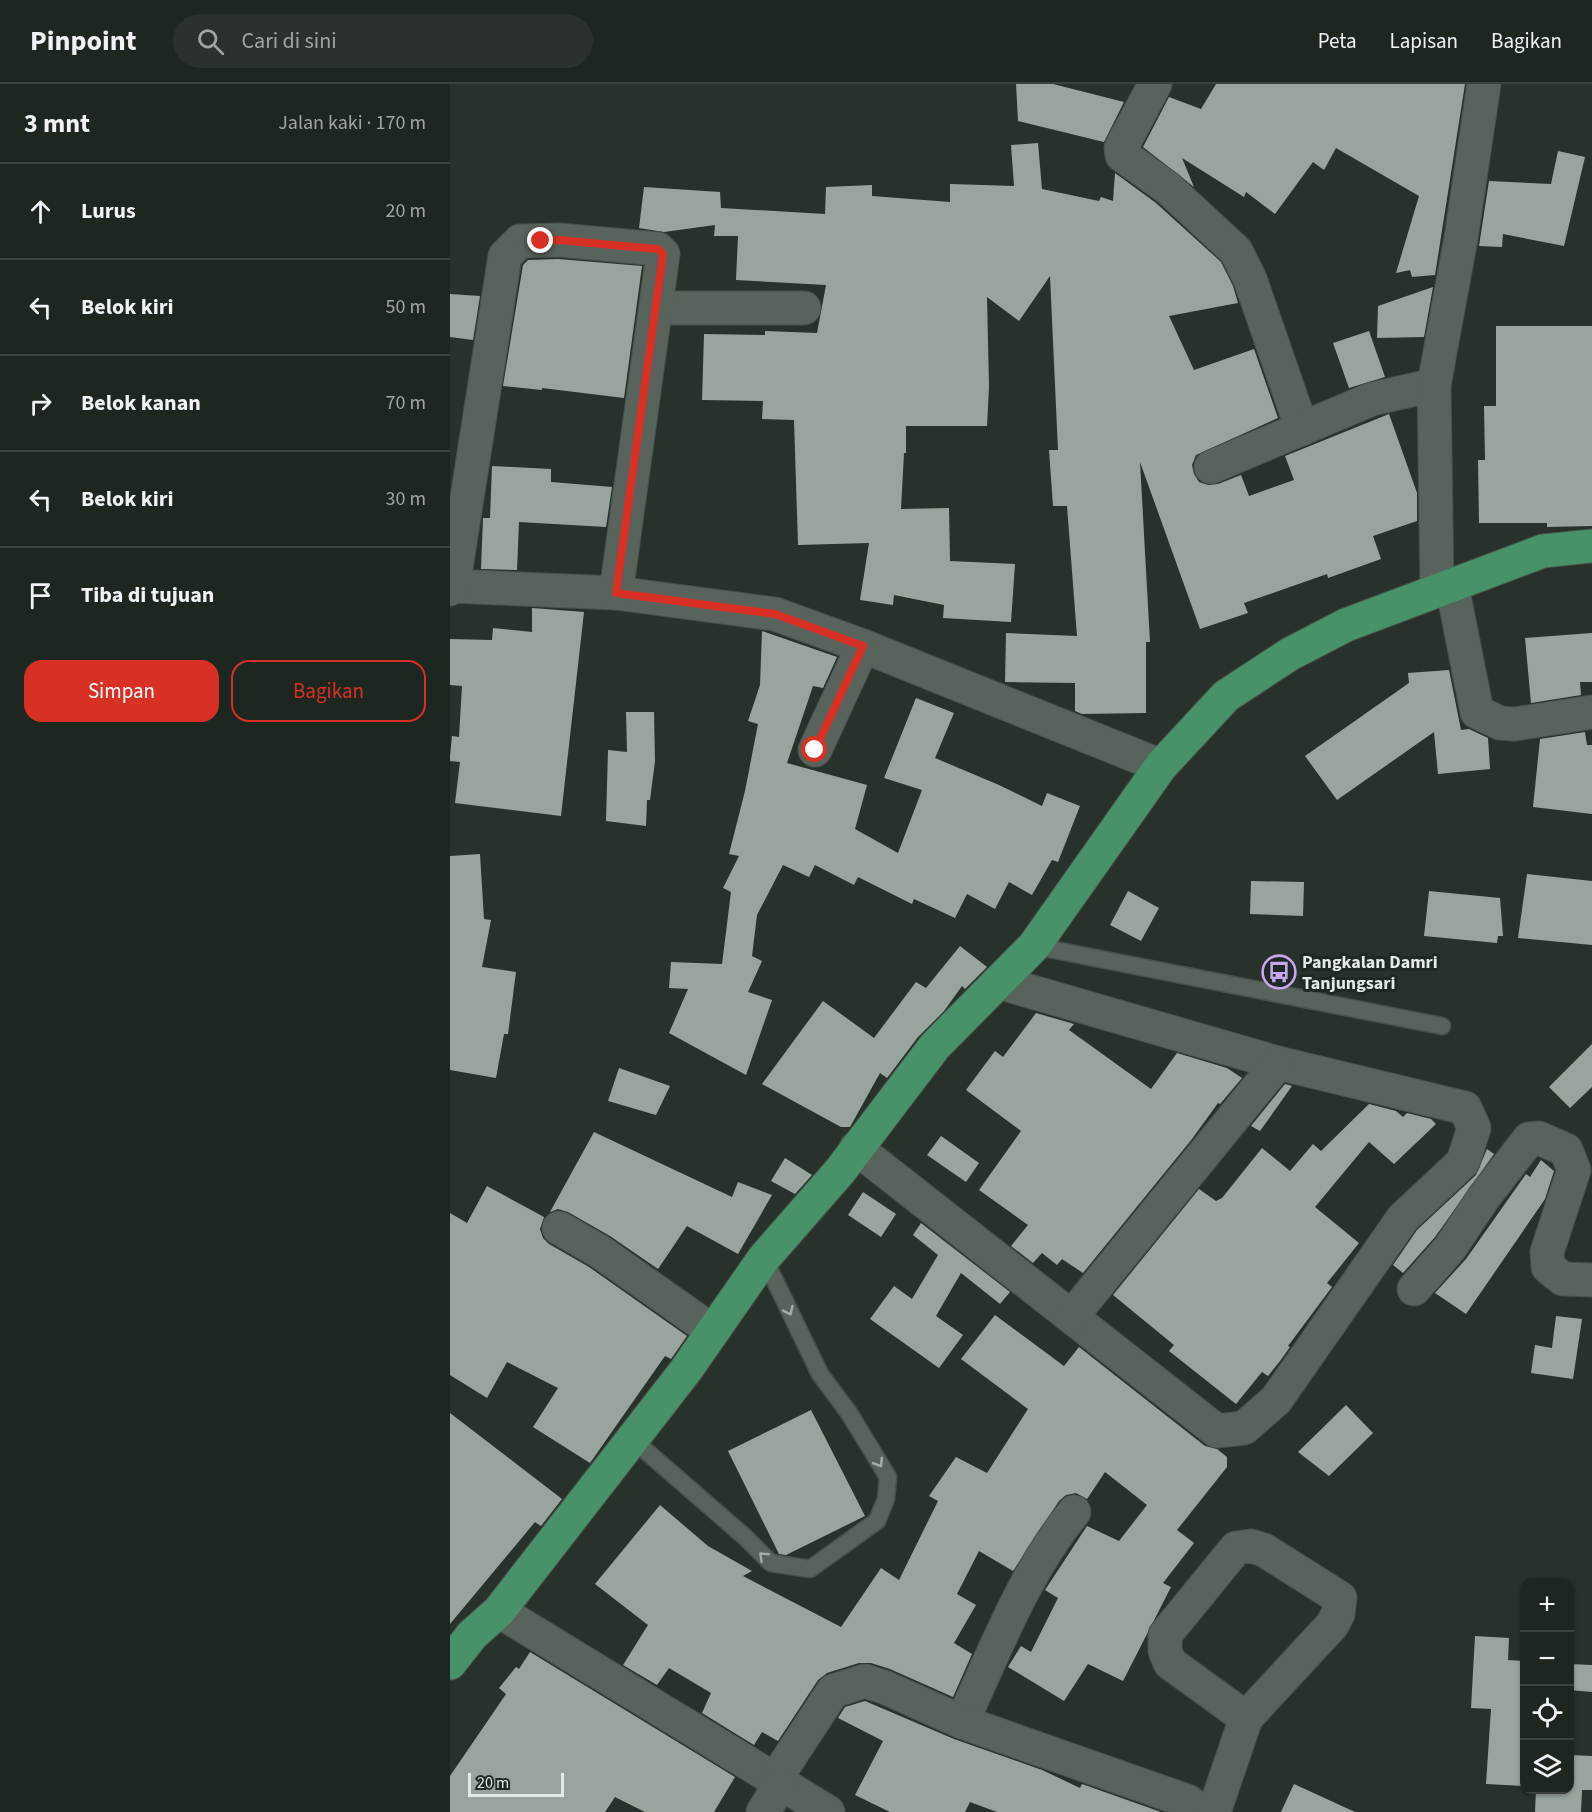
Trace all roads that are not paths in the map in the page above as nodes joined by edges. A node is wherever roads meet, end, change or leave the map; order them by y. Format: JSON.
{"nodes":[{"id":1,"x":1155,"y":84,"type":"edge"},
{"id":2,"x":1484,"y":84,"type":"edge"},
{"id":3,"x":656,"y":308,"type":"junction"},
{"id":4,"x":804,"y":308,"type":"dead end"},
{"id":5,"x":1434,"y":385,"type":"junction"},
{"id":6,"x":1302,"y":429,"type":"junction"},
{"id":7,"x":1211,"y":467,"type":"dead end"},
{"id":8,"x":1592,"y":546,"type":"edge"},
{"id":9,"x":451,"y":587,"type":"edge"},
{"id":10,"x":1445,"y":588,"type":"junction"},
{"id":11,"x":616,"y":593,"type":"junction"},
{"id":12,"x":863,"y":646,"type":"junction"},
{"id":13,"x":1592,"y":712,"type":"edge"},
{"id":14,"x":815,"y":750,"type":"dead end"},
{"id":15,"x":1161,"y":766,"type":"junction"},
{"id":16,"x":1034,"y":946,"type":"junction"},
{"id":17,"x":998,"y":982,"type":"junction"},
{"id":18,"x":1442,"y":1026,"type":"dead end"},
{"id":19,"x":1278,"y":1063,"type":"junction"},
{"id":20,"x":856,"y":1148,"type":"junction"},
{"id":21,"x":559,"y":1228,"type":"dead end"},
{"id":22,"x":764,"y":1258,"type":"junction"},
{"id":23,"x":1592,"y":1280,"type":"edge"},
{"id":24,"x":1414,"y":1289,"type":"dead end"},
{"id":25,"x":1072,"y":1316,"type":"junction"},
{"id":26,"x":711,"y":1330,"type":"junction"},
{"id":27,"x":631,"y":1438,"type":"junction"},
{"id":28,"x":1074,"y":1512,"type":"dead end"},
{"id":29,"x":499,"y":1611,"type":"junction"},
{"id":30,"x":450,"y":1663,"type":"edge"},
{"id":31,"x":1246,"y":1719,"type":"junction"},
{"id":32,"x":962,"y":1722,"type":"junction"},
{"id":33,"x":777,"y":1783,"type":"junction"},
{"id":34,"x":763,"y":1812,"type":"edge"},
{"id":35,"x":828,"y":1812,"type":"edge"},
{"id":36,"x":1204,"y":1812,"type":"edge"},
{"id":37,"x":1214,"y":1812,"type":"edge"}],
"edges":[{"from":1,"to":6,"type":"street"},
{"from":2,"to":5,"type":"street"},
{"from":3,"to":4,"type":"street"},
{"from":3,"to":9,"type":"street"},
{"from":3,"to":11,"type":"street"},
{"from":5,"to":6,"type":"street"},
{"from":5,"to":10,"type":"street"},
{"from":6,"to":7,"type":"street"},
{"from":8,"to":10,"type":"highway"},
{"from":9,"to":11,"type":"street"},
{"from":10,"to":13,"type":"street"},
{"from":10,"to":15,"type":"highway"},
{"from":11,"to":12,"type":"street"},
{"from":12,"to":14,"type":"street"},
{"from":12,"to":15,"type":"street"},
{"from":15,"to":16,"type":"highway"},
{"from":16,"to":17,"type":"highway"},
{"from":16,"to":18,"type":"lane"},
{"from":17,"to":19,"type":"street"},
{"from":17,"to":20,"type":"highway"},
{"from":19,"to":25,"type":"street"},
{"from":19,"to":25,"type":"street"},
{"from":20,"to":22,"type":"highway"},
{"from":20,"to":25,"type":"street"},
{"from":21,"to":26,"type":"street"},
{"from":22,"to":26,"type":"highway"},
{"from":22,"to":27,"type":"lane","one_way":true},
{"from":23,"to":24,"type":"street"},
{"from":26,"to":27,"type":"highway"},
{"from":27,"to":29,"type":"highway"},
{"from":28,"to":32,"type":"street"},
{"from":29,"to":30,"type":"highway"},
{"from":29,"to":33,"type":"street"},
{"from":31,"to":31,"type":"street"},
{"from":31,"to":37,"type":"street"},
{"from":32,"to":33,"type":"street"},
{"from":32,"to":36,"type":"street"},
{"from":33,"to":34,"type":"street"},
{"from":33,"to":35,"type":"street"}]}
